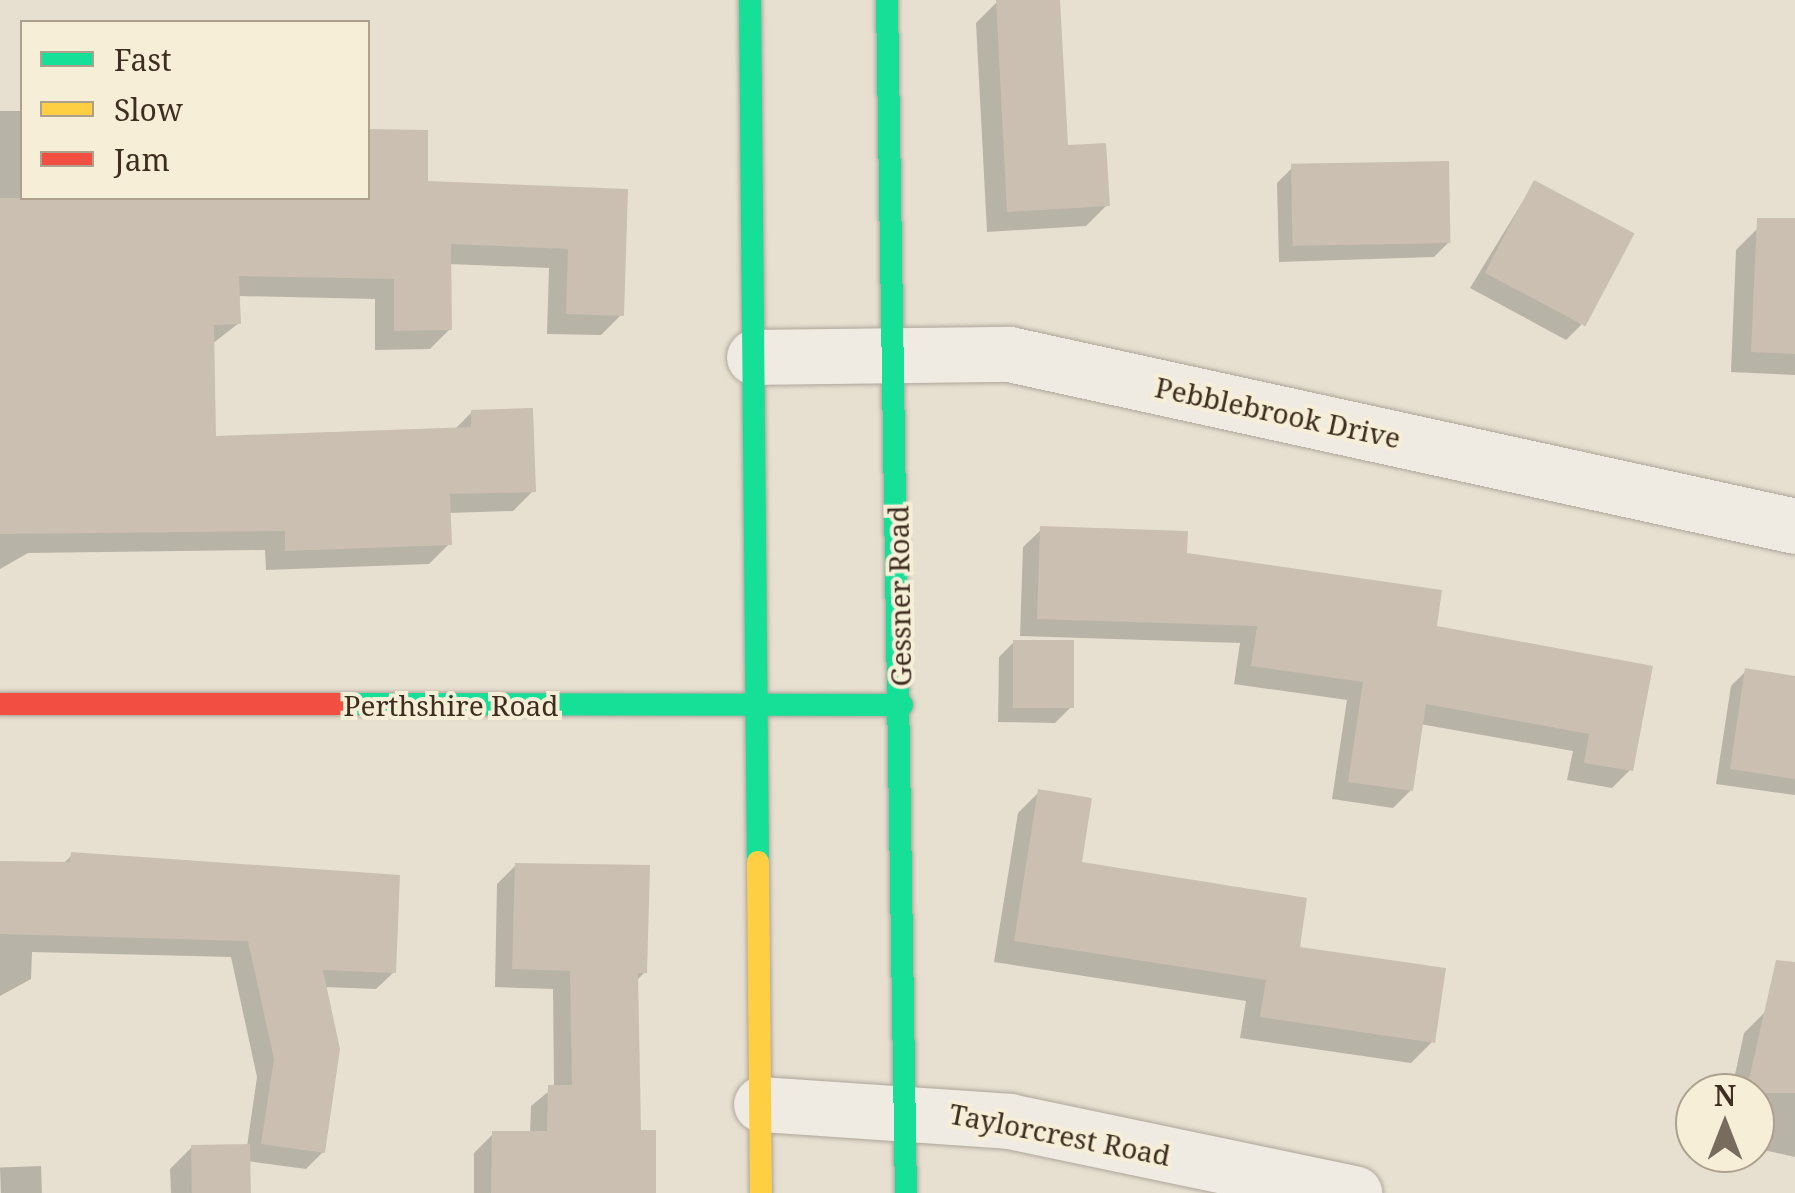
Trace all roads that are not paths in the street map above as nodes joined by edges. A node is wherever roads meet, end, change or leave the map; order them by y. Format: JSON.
{"nodes":[{"id":1,"x":750,"y":0,"type":"edge"},
{"id":2,"x":888,"y":0,"type":"edge"},
{"id":3,"x":892,"y":351,"type":"junction"},
{"id":4,"x":754,"y":357,"type":"junction"},
{"id":5,"x":1795,"y":526,"type":"edge"},
{"id":6,"x":0,"y":704,"type":"edge"},
{"id":7,"x":758,"y":705,"type":"junction"},
{"id":8,"x":902,"y":705,"type":"junction"},
{"id":9,"x":761,"y":1104,"type":"junction"},
{"id":10,"x":906,"y":1108,"type":"junction"},
{"id":11,"x":762,"y":1193,"type":"edge"},
{"id":12,"x":906,"y":1193,"type":"edge"},
{"id":13,"x":1355,"y":1193,"type":"edge"}],
"edges":[{"from":1,"to":4,"type":"main road"},
{"from":2,"to":3,"type":"main road","name":"Gessner Road"},
{"from":3,"to":4,"type":"street","name":"Pebblebrook Drive"},
{"from":3,"to":5,"type":"street","name":"Pebblebrook Drive"},
{"from":3,"to":8,"type":"main road","name":"Gessner Road"},
{"from":4,"to":7,"type":"main road"},
{"from":6,"to":7,"type":"main road","name":"Perthshire Road"},
{"from":7,"to":8,"type":"main road","name":"Perthshire Road"},
{"from":7,"to":9,"type":"main road"},
{"from":8,"to":10,"type":"main road","name":"Gessner Road"},
{"from":9,"to":10,"type":"street","name":"Taylorcrest Road"},
{"from":9,"to":11,"type":"main road"},
{"from":10,"to":12,"type":"main road","name":"Gessner Road"},
{"from":10,"to":13,"type":"street","name":"Taylorcrest Road"}]}
